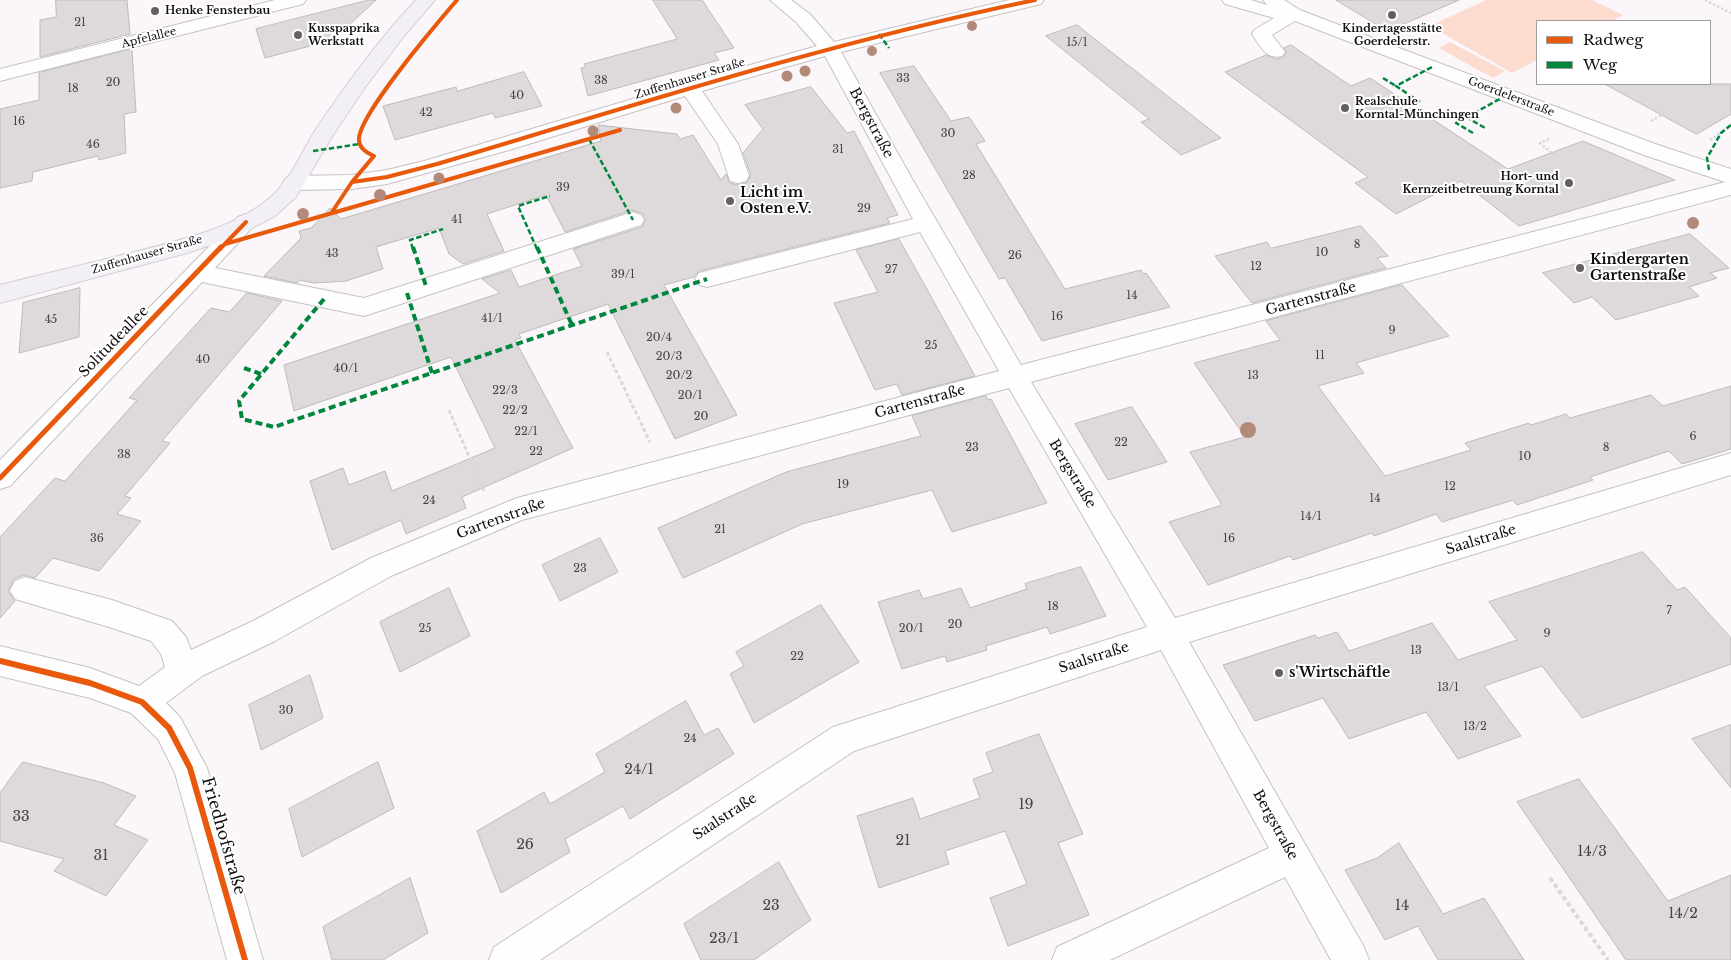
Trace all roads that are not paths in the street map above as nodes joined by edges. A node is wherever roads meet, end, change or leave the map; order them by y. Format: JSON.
{"nodes":[{"id":1,"x":297,"y":0,"type":"edge"},
{"id":2,"x":426,"y":0,"type":"edge"},
{"id":3,"x":780,"y":0,"type":"edge"},
{"id":4,"x":1034,"y":0,"type":"edge"},
{"id":5,"x":1231,"y":0,"type":"edge"},
{"id":6,"x":1272,"y":0,"type":"edge"},
{"id":7,"x":258,"y":5,"type":"edge"},
{"id":8,"x":822,"y":11,"type":"dead end"},
{"id":9,"x":1293,"y":14,"type":"junction"},
{"id":10,"x":803,"y":18,"type":"junction"},
{"id":11,"x":829,"y":48,"type":"junction"},
{"id":12,"x":1275,"y":52,"type":"dead end"},
{"id":13,"x":0,"y":75,"type":"edge"},
{"id":14,"x":690,"y":88,"type":"junction"},
{"id":15,"x":738,"y":176,"type":"dead end"},
{"id":16,"x":1731,"y":177,"type":"edge"},
{"id":17,"x":294,"y":182,"type":"junction"},
{"id":18,"x":1731,"y":188,"type":"edge"},
{"id":19,"x":633,"y":220,"type":"dead end"},
{"id":20,"x":246,"y":222,"type":"junction"},
{"id":21,"x":926,"y":223,"type":"junction"},
{"id":22,"x":197,"y":273,"type":"junction"},
{"id":23,"x":707,"y":279,"type":"dead end"},
{"id":24,"x":0,"y":294,"type":"edge"},
{"id":25,"x":1015,"y":377,"type":"junction"},
{"id":26,"x":1731,"y":464,"type":"edge"},
{"id":27,"x":0,"y":478,"type":"edge"},
{"id":28,"x":25,"y":590,"type":"dead end"},
{"id":29,"x":1168,"y":634,"type":"junction"},
{"id":30,"x":0,"y":661,"type":"edge"},
{"id":31,"x":182,"y":673,"type":"junction"},
{"id":32,"x":142,"y":702,"type":"junction"},
{"id":33,"x":1292,"y":855,"type":"junction"},
{"id":34,"x":245,"y":960,"type":"edge"},
{"id":35,"x":507,"y":960,"type":"edge"},
{"id":36,"x":1070,"y":960,"type":"edge"},
{"id":37,"x":1351,"y":960,"type":"edge"}],
"edges":[{"from":1,"to":7,"type":"street","name":"Apfelallee"},
{"from":2,"to":17,"type":"main road"},
{"from":3,"to":10,"type":"street","name":"Bergstraße"},
{"from":4,"to":11,"type":"street","name":"Zuffenhauser Straße"},
{"from":5,"to":9,"type":"street","name":"Goerdelerstraße"},
{"from":6,"to":9,"type":"street","name":"Goerdelerstraße"},
{"from":7,"to":13,"type":"street","name":"Apfelallee"},
{"from":8,"to":10,"type":"street"},
{"from":9,"to":12,"type":"street"},
{"from":9,"to":16,"type":"street","name":"Goerdelerstraße"},
{"from":10,"to":11,"type":"street","name":"Bergstraße"},
{"from":11,"to":14,"type":"street","name":"Zuffenhauser Straße"},
{"from":11,"to":21,"type":"street","name":"Bergstraße"},
{"from":14,"to":15,"type":"street"},
{"from":14,"to":17,"type":"street","name":"Zuffenhauser Straße"},
{"from":17,"to":20,"type":"main road","name":"Zuffenhauser Straße"},
{"from":18,"to":25,"type":"street","name":"Gartenstraße"},
{"from":19,"to":22,"type":"street"},
{"from":20,"to":22,"type":"street","name":"Solitudeallee"},
{"from":20,"to":24,"type":"main road","name":"Zuffenhauser Straße"},
{"from":21,"to":23,"type":"street"},
{"from":21,"to":25,"type":"street","name":"Bergstraße"},
{"from":22,"to":27,"type":"street","name":"Solitudeallee"},
{"from":25,"to":29,"type":"street","name":"Bergstraße"},
{"from":25,"to":31,"type":"street","name":"Gartenstraße"},
{"from":26,"to":29,"type":"street","name":"Saalstraße"},
{"from":28,"to":31,"type":"street"},
{"from":29,"to":33,"type":"street","name":"Bergstraße"},
{"from":29,"to":35,"type":"street","name":"Saalstraße"},
{"from":30,"to":32,"type":"street","name":"Friedhofstraße"},
{"from":31,"to":32,"type":"street","name":"Gartenstraße"},
{"from":32,"to":34,"type":"street","name":"Friedhofstraße"},
{"from":33,"to":36,"type":"street"},
{"from":33,"to":37,"type":"street","name":"Bergstraße"}]}
